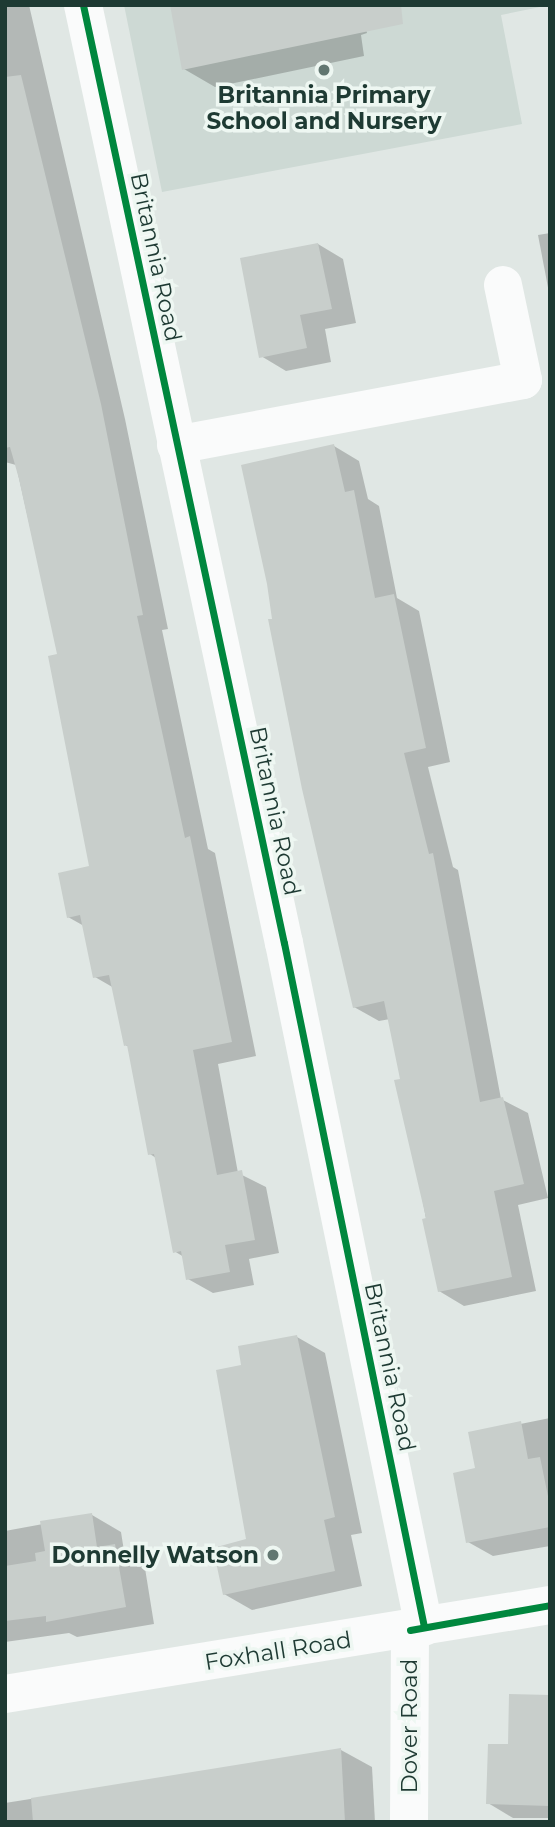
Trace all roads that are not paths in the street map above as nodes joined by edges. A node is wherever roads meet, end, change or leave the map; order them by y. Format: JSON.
{"nodes":[{"id":1,"x":83,"y":5,"type":"edge"},
{"id":2,"x":503,"y":285,"type":"dead end"},
{"id":3,"x":176,"y":445,"type":"junction"},
{"id":4,"x":550,"y":1605,"type":"edge"},
{"id":5,"x":417,"y":1628,"type":"junction"},
{"id":6,"x":5,"y":1695,"type":"edge"},
{"id":7,"x":409,"y":1822,"type":"edge"}],
"edges":[{"from":1,"to":3,"type":"street","name":"Britannia Road"},
{"from":2,"to":3,"type":"street"},
{"from":3,"to":5,"type":"street","name":"Britannia Road"},
{"from":4,"to":5,"type":"street","name":"Foxhall Road"},
{"from":5,"to":6,"type":"street","name":"Foxhall Road"},
{"from":5,"to":7,"type":"street","name":"Dover Road"}]}
